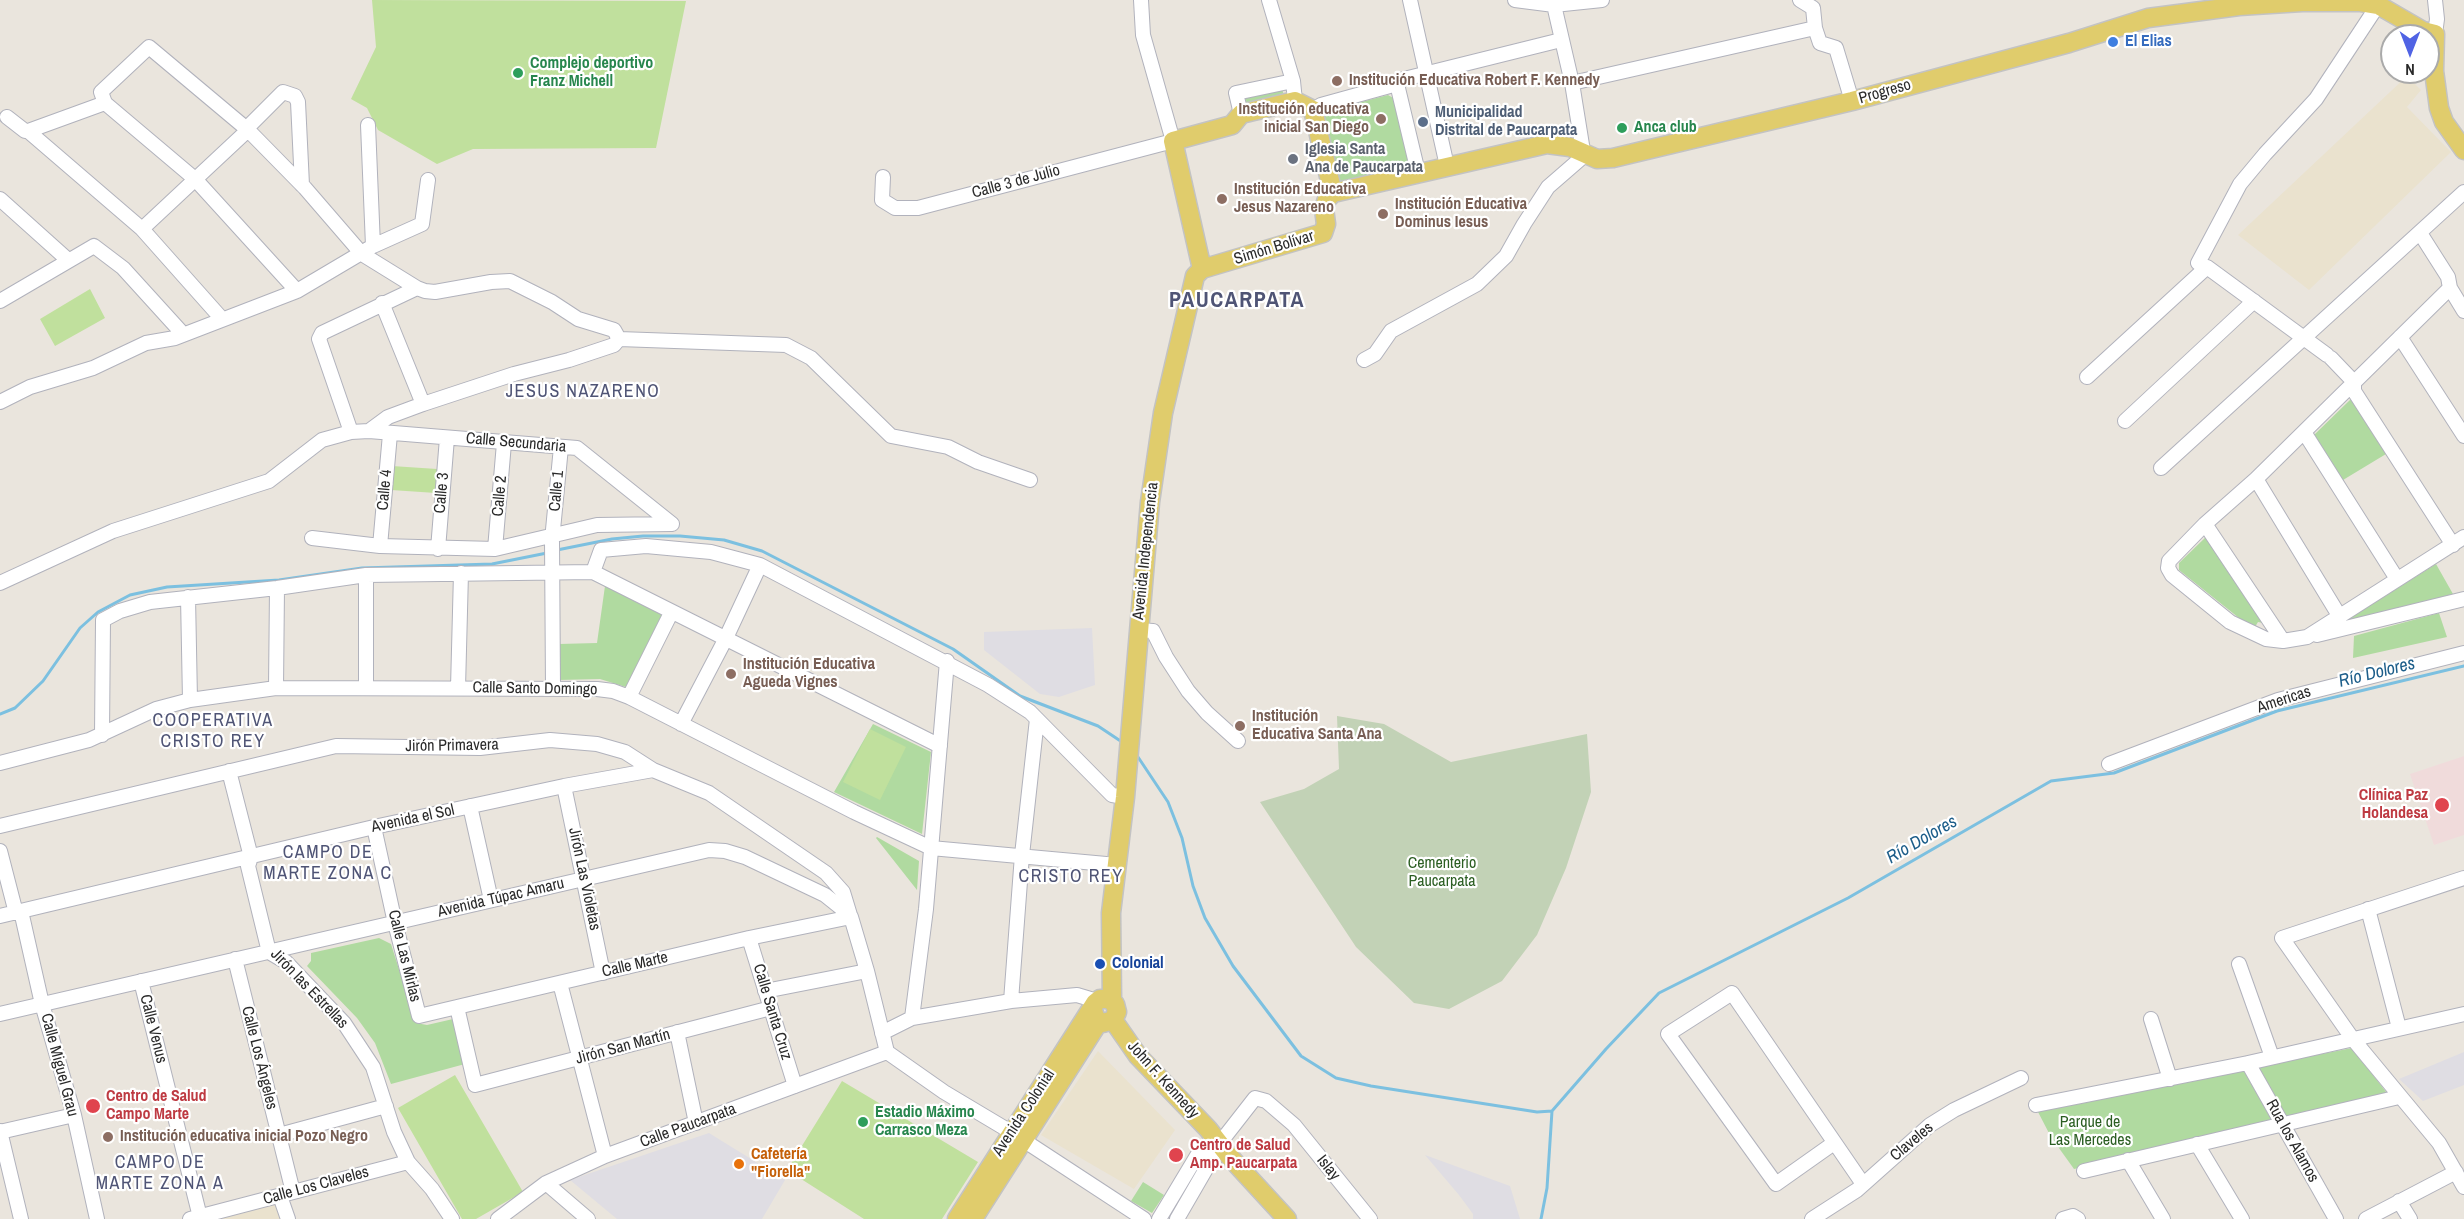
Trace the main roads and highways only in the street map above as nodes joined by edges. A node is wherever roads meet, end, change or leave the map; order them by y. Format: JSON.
{"nodes":[{"id":1,"x":2464,"y":150,"type":"edge"},
{"id":2,"x":1333,"y":193,"type":"junction"},
{"id":3,"x":1202,"y":269,"type":"junction"},
{"id":4,"x":1102,"y":1009,"type":"junction"},
{"id":5,"x":1017,"y":1136,"type":"junction"},
{"id":6,"x":957,"y":1219,"type":"edge"},
{"id":7,"x":973,"y":1219,"type":"edge"},
{"id":8,"x":1287,"y":1219,"type":"edge"}],
"edges":[{"from":1,"to":2,"type":"main road","name":"Progreso"},
{"from":2,"to":3,"type":"main road","name":"Simón Bolívar"},
{"from":2,"to":3,"type":"main road","name":"Simón Bolívar"},
{"from":3,"to":4,"type":"main road","name":"Avenida Independencia"},
{"from":4,"to":5,"type":"main road","name":"Avenida Colonial"},
{"from":4,"to":8,"type":"main road","name":"John F. Kennedy"},
{"from":5,"to":6,"type":"main road","name":"Avenida Colonial"},
{"from":5,"to":7,"type":"main road","name":"Avenida Colonial"}]}
